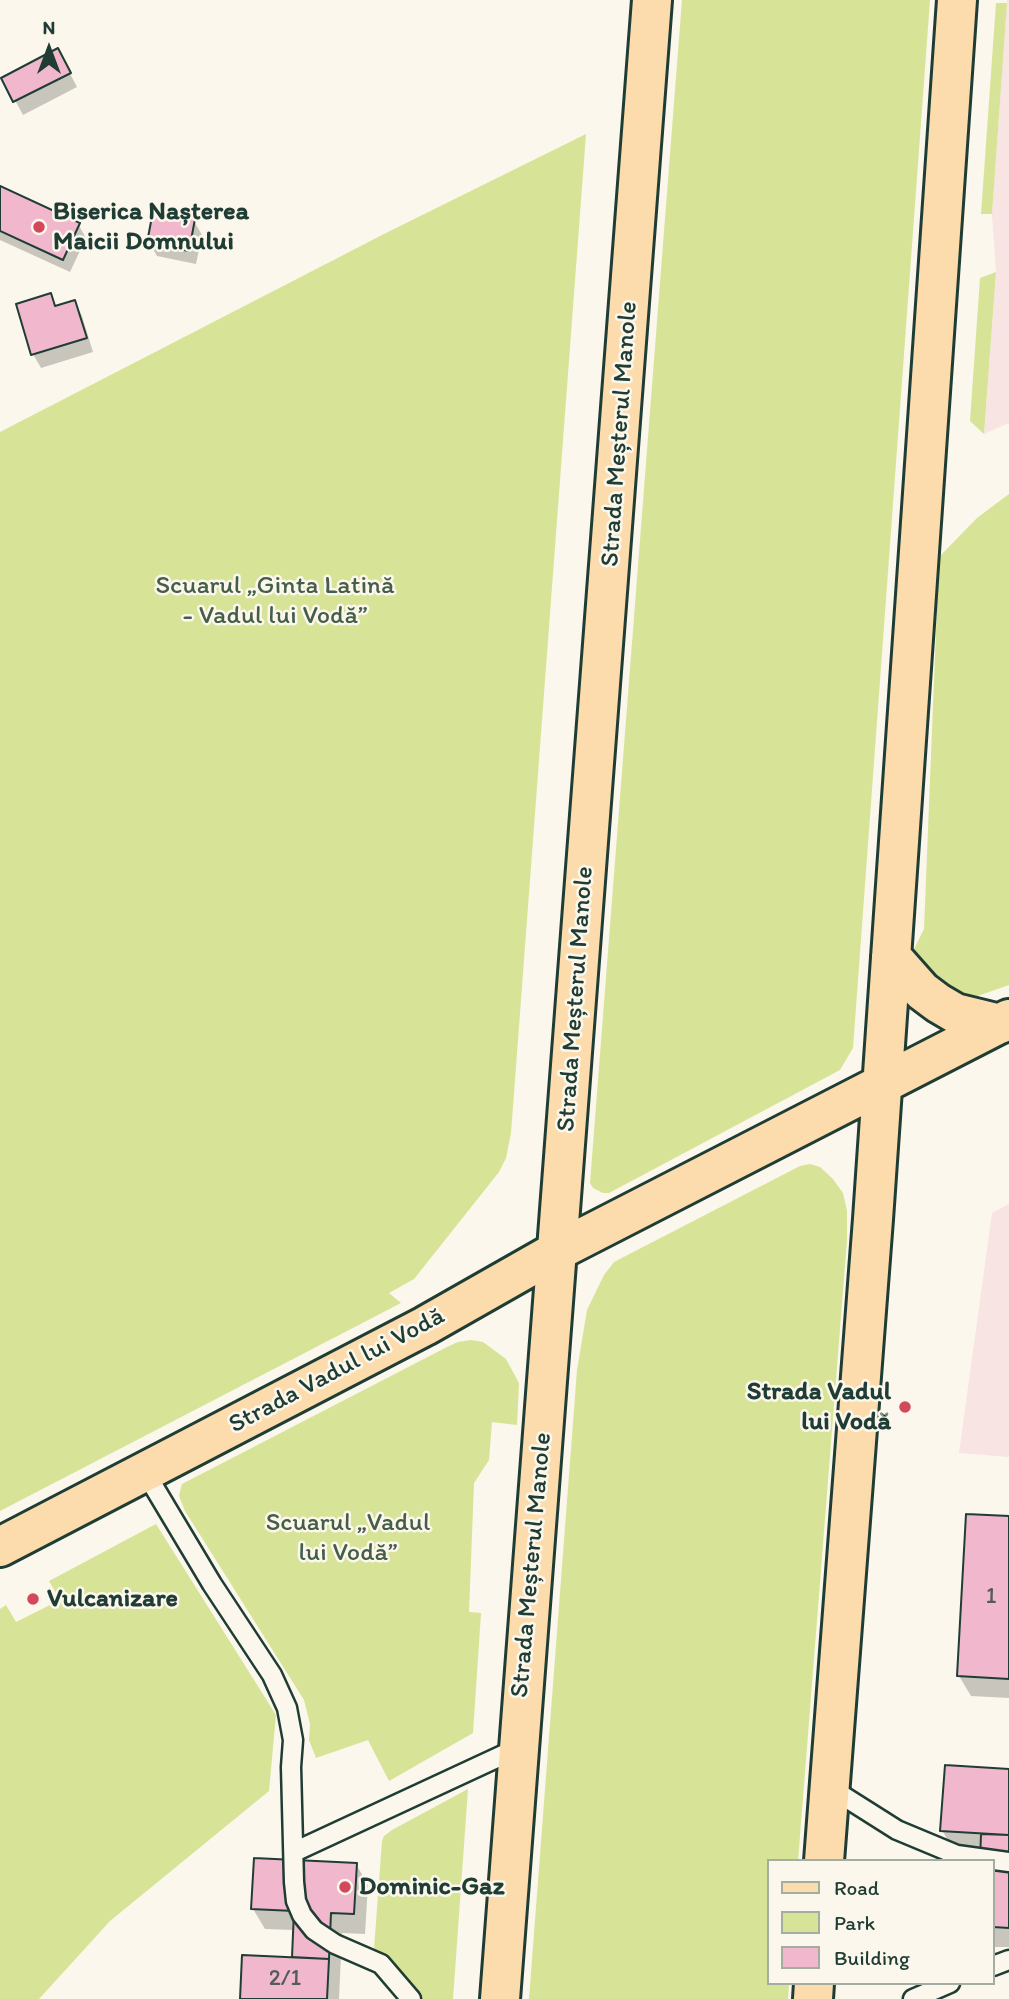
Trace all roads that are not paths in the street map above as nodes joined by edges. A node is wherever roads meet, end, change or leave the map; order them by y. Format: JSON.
{"nodes":[{"id":1,"x":652,"y":0,"type":"edge"},
{"id":2,"x":957,"y":0,"type":"edge"},
{"id":3,"x":891,"y":956,"type":"junction"},
{"id":4,"x":1004,"y":1021,"type":"edge"},
{"id":5,"x":882,"y":1086,"type":"junction"},
{"id":6,"x":557,"y":1251,"type":"junction"},
{"id":7,"x":145,"y":1472,"type":"junction"},
{"id":8,"x":0,"y":1547,"type":"edge"},
{"id":9,"x":518,"y":1748,"type":"junction"},
{"id":10,"x":830,"y":1787,"type":"junction"},
{"id":11,"x":294,"y":1852,"type":"junction"},
{"id":12,"x":956,"y":1858,"type":"edge"},
{"id":13,"x":824,"y":1859,"type":"edge"},
{"id":14,"x":945,"y":1985,"type":"edge"},
{"id":15,"x":411,"y":1999,"type":"edge"},
{"id":16,"x":500,"y":1999,"type":"edge"},
{"id":17,"x":913,"y":1999,"type":"edge"}],
"edges":[{"from":1,"to":6,"type":"main road","name":"Strada Meșterul Manole"},
{"from":2,"to":3,"type":"main road"},
{"from":3,"to":4,"type":"main road"},
{"from":3,"to":5,"type":"main road"},
{"from":4,"to":5,"type":"main road","name":"Strada Vadul lui Vodă"},
{"from":5,"to":6,"type":"main road","name":"Strada Vadul lui Vodă"},
{"from":5,"to":10,"type":"main road"},
{"from":6,"to":7,"type":"main road","name":"Strada Vadul lui Vodă"},
{"from":6,"to":9,"type":"main road","name":"Strada Meșterul Manole"},
{"from":7,"to":8,"type":"main road","name":"Strada Vadul lui Vodă"},
{"from":7,"to":11,"type":"lane"},
{"from":9,"to":11,"type":"lane"},
{"from":9,"to":16,"type":"main road","name":"Strada Meșterul Manole"},
{"from":10,"to":12,"type":"lane"},
{"from":10,"to":13,"type":"main road"},
{"from":11,"to":15,"type":"lane"},
{"from":14,"to":17,"type":"lane"}]}
